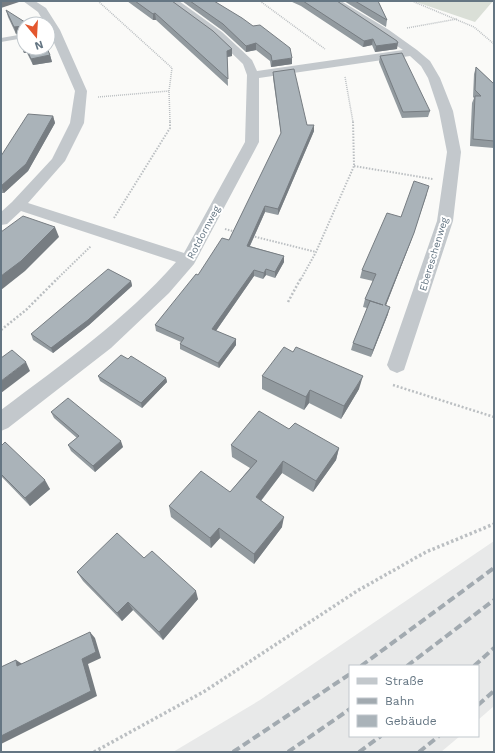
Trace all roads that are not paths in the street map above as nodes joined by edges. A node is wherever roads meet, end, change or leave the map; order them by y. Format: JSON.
{"nodes":[{"id":1,"x":28,"y":1,"type":"edge"},
{"id":2,"x":172,"y":1,"type":"edge"},
{"id":3,"x":334,"y":1,"type":"edge"},
{"id":4,"x":45,"y":16,"type":"edge"},
{"id":5,"x":16,"y":37,"type":"edge"},
{"id":6,"x":1,"y":40,"type":"edge"},
{"id":7,"x":56,"y":40,"type":"edge"},
{"id":8,"x":413,"y":52,"type":"junction"},
{"id":9,"x":253,"y":75,"type":"junction"},
{"id":10,"x":18,"y":205,"type":"junction"},
{"id":11,"x":1,"y":220,"type":"edge"},
{"id":12,"x":188,"y":260,"type":"junction"},
{"id":13,"x":397,"y":365,"type":"dead end"},
{"id":14,"x":1,"y":422,"type":"edge"}],
"edges":[{"from":1,"to":4,"type":"street"},
{"from":2,"to":9,"type":"street"},
{"from":3,"to":8,"type":"street","name":"Ebereschenweg"},
{"from":5,"to":6,"type":"lane"},
{"from":7,"to":10,"type":"street"},
{"from":8,"to":9,"type":"street"},
{"from":8,"to":13,"type":"street","name":"Ebereschenweg"},
{"from":9,"to":12,"type":"street","name":"Rotdornweg"},
{"from":10,"to":11,"type":"street"},
{"from":10,"to":12,"type":"street"},
{"from":12,"to":14,"type":"street","name":"Rotdornweg"}]}
